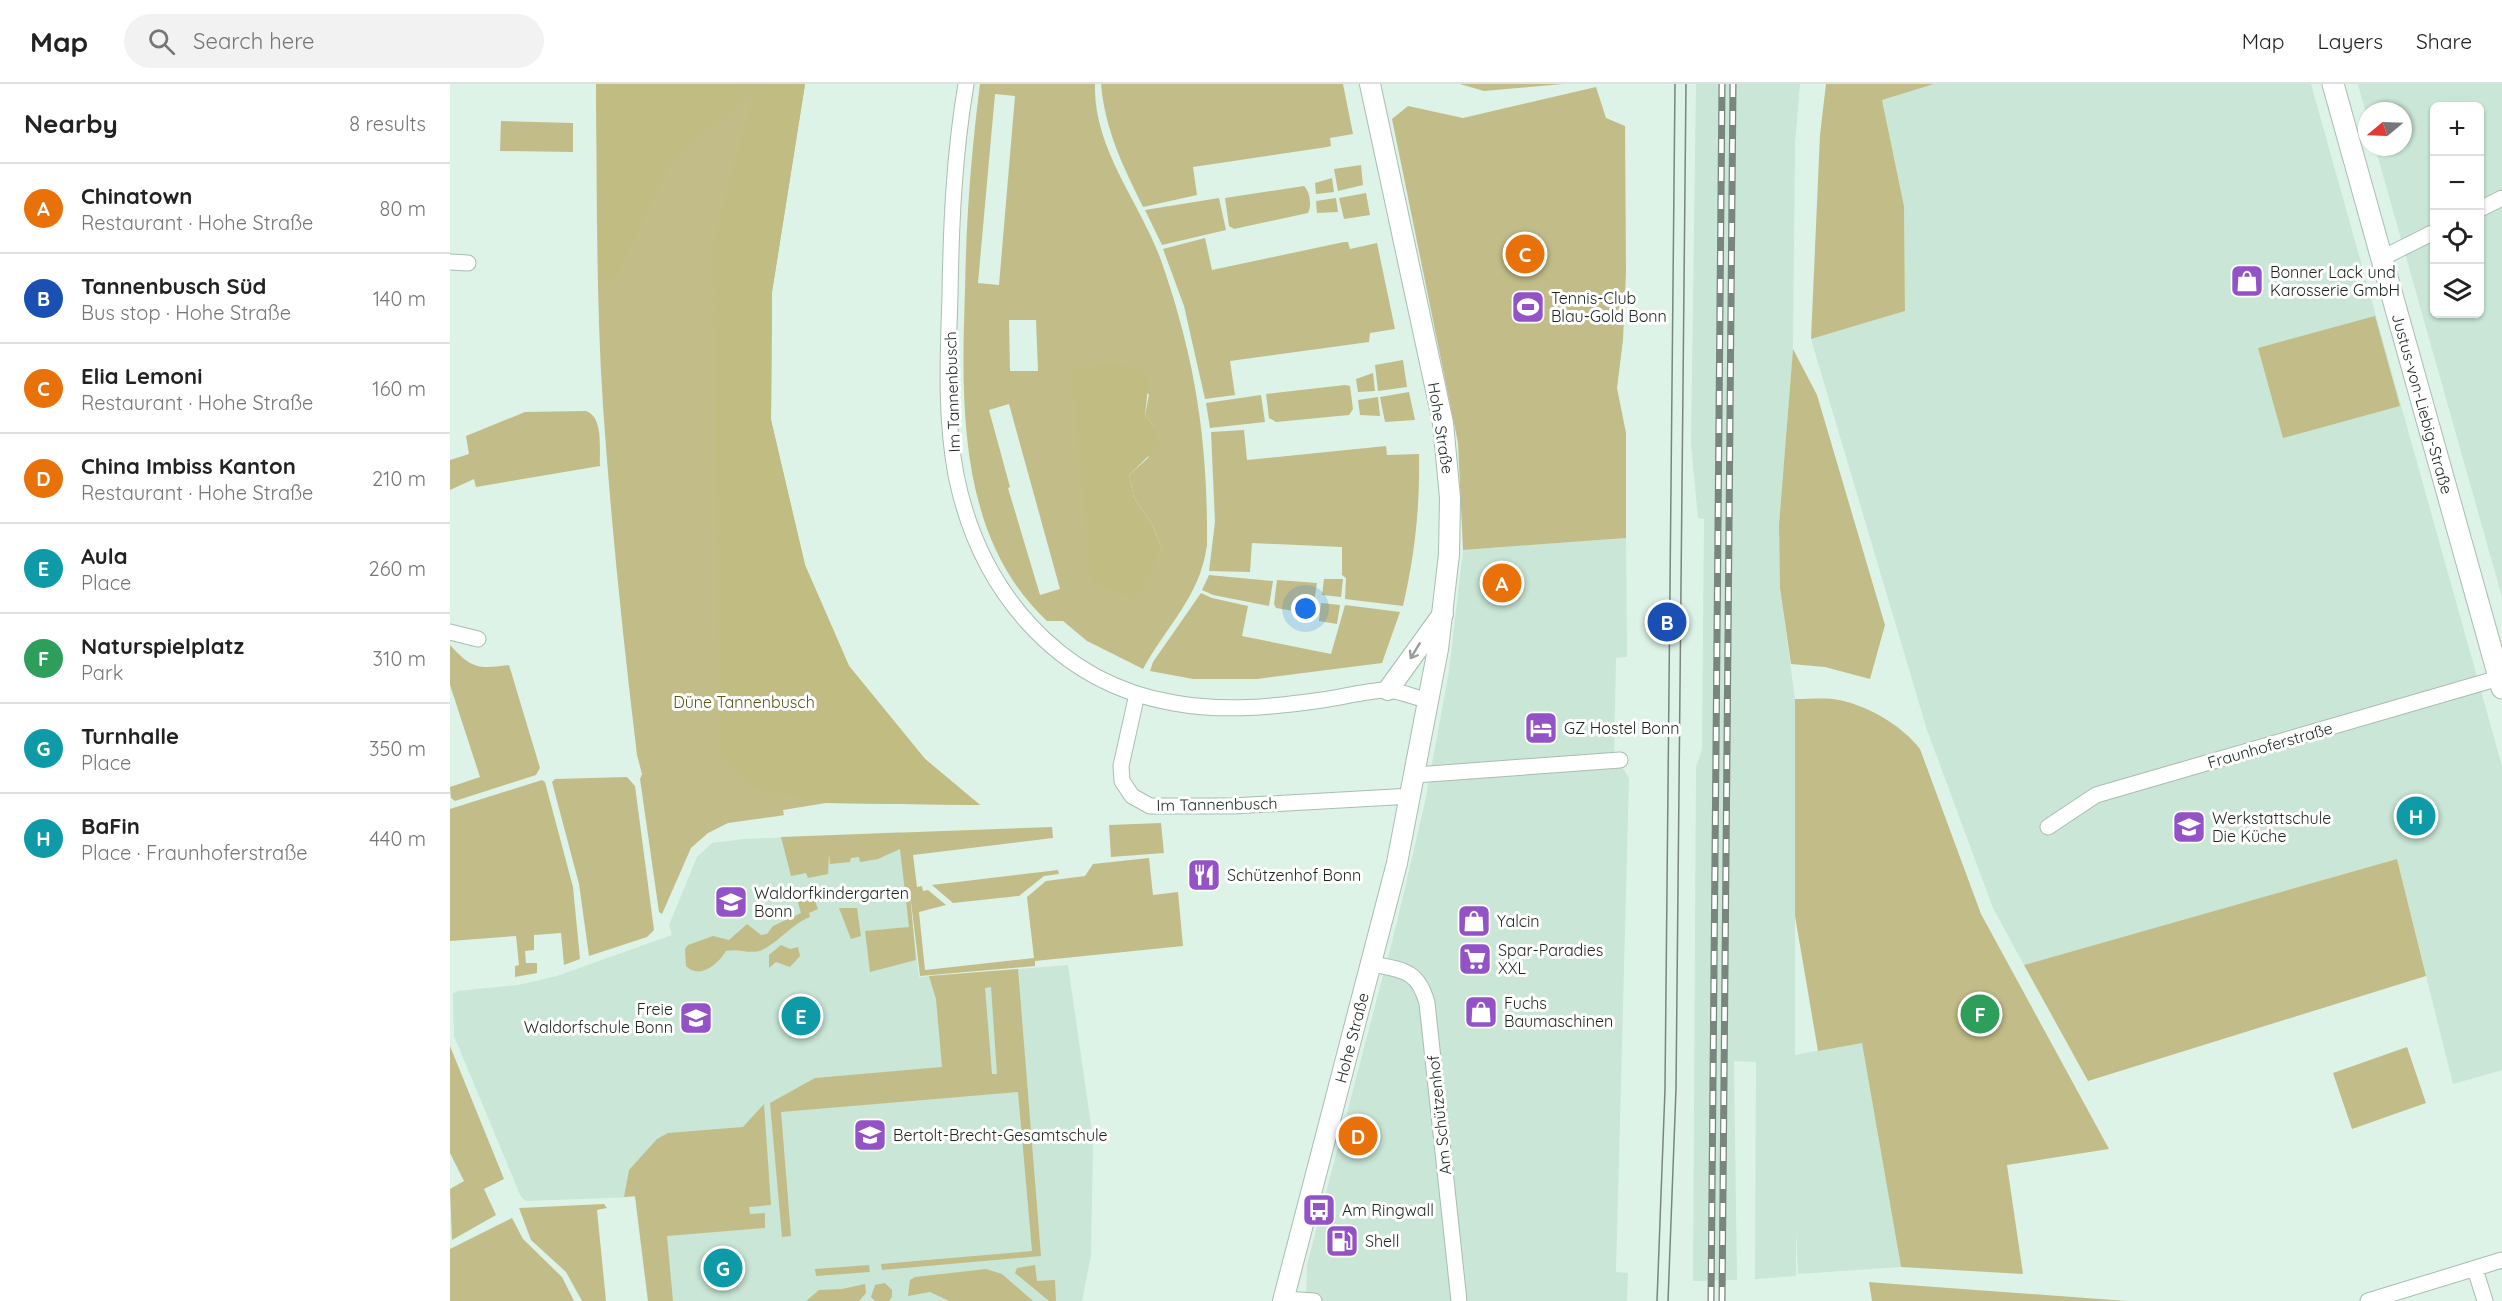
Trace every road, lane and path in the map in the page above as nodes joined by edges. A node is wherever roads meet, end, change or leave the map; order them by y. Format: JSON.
{"nodes":[{"id":1,"x":966,"y":84,"type":"edge"},
{"id":2,"x":1370,"y":84,"type":"edge"},
{"id":3,"x":2333,"y":84,"type":"edge"},
{"id":4,"x":2502,"y":198,"type":"edge"},
{"id":5,"x":2484,"y":207,"type":"edge"},
{"id":6,"x":2430,"y":234,"type":"edge"},
{"id":7,"x":2382,"y":258,"type":"junction"},
{"id":8,"x":450,"y":262,"type":"edge"},
{"id":9,"x":468,"y":263,"type":"dead end"},
{"id":10,"x":1443,"y":614,"type":"junction"},
{"id":11,"x":450,"y":632,"type":"edge"},
{"id":12,"x":478,"y":639,"type":"dead end"},
{"id":13,"x":2501,"y":683,"type":"edge"},
{"id":14,"x":1388,"y":690,"type":"junction"},
{"id":15,"x":1137,"y":694,"type":"junction"},
{"id":16,"x":1429,"y":701,"type":"junction"},
{"id":17,"x":1620,"y":760,"type":"dead end"},
{"id":18,"x":1415,"y":775,"type":"junction"},
{"id":19,"x":1412,"y":796,"type":"junction"},
{"id":20,"x":2048,"y":827,"type":"dead end"},
{"id":21,"x":1372,"y":964,"type":"junction"},
{"id":22,"x":2502,"y":1260,"type":"edge"},
{"id":23,"x":2475,"y":1269,"type":"junction"},
{"id":24,"x":1283,"y":1300,"type":"edge"},
{"id":25,"x":1314,"y":1301,"type":"edge"},
{"id":26,"x":1459,"y":1301,"type":"edge"},
{"id":27,"x":2368,"y":1301,"type":"edge"},
{"id":28,"x":2484,"y":1301,"type":"edge"}],
"edges":[{"from":1,"to":15,"type":"street","name":"Im Tannenbusch"},
{"from":2,"to":10,"type":"street","name":"Hohe Straße"},
{"from":3,"to":7,"type":"main road","name":"Justus-von-Liebig-Straße"},
{"from":4,"to":5,"type":"street"},
{"from":6,"to":7,"type":"street"},
{"from":7,"to":13,"type":"main road","name":"Justus-von-Liebig-Straße"},
{"from":8,"to":9,"type":"street"},
{"from":10,"to":14,"type":"street","one_way":true},
{"from":10,"to":16,"type":"street","name":"Hohe Straße"},
{"from":11,"to":12,"type":"street"},
{"from":13,"to":20,"type":"street","name":"Fraunhoferstraße"},
{"from":14,"to":15,"type":"street","name":"Im Tannenbusch"},
{"from":14,"to":16,"type":"street","name":"Im Tannenbusch"},
{"from":15,"to":19,"type":"street","name":"Im Tannenbusch"},
{"from":16,"to":18,"type":"street","name":"Hohe Straße"},
{"from":17,"to":18,"type":"street"},
{"from":18,"to":19,"type":"street","name":"Hohe Straße"},
{"from":19,"to":21,"type":"street","name":"Hohe Straße"},
{"from":21,"to":24,"type":"street","name":"Hohe Straße"},
{"from":21,"to":26,"type":"street","name":"Am Schützenhof"},
{"from":22,"to":23,"type":"street"},
{"from":23,"to":27,"type":"street"},
{"from":23,"to":28,"type":"street"},
{"from":24,"to":25,"type":"street"}]}
